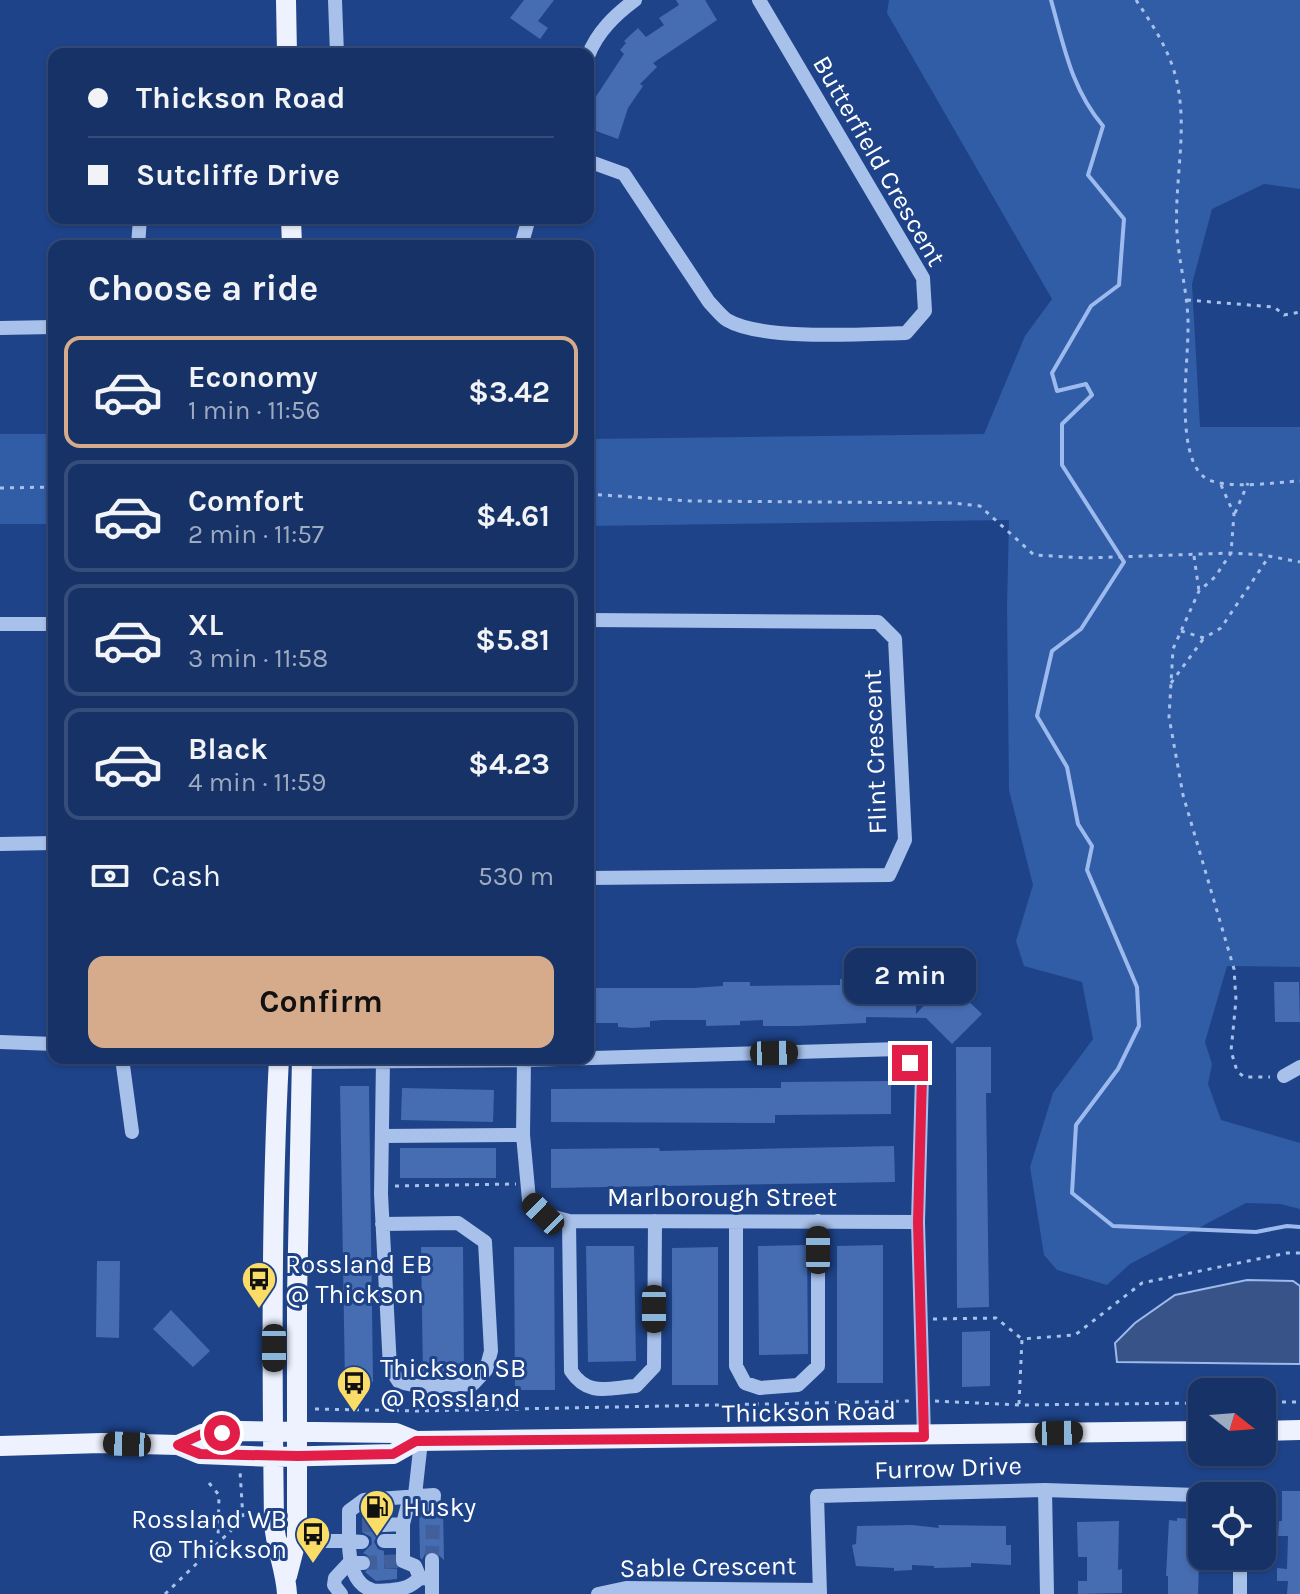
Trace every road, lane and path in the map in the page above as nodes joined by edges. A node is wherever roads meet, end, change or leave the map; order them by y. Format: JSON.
{"nodes":[{"id":1,"x":286,"y":0,"type":"edge"},
{"id":2,"x":335,"y":0,"type":"edge"},
{"id":3,"x":635,"y":0,"type":"edge"},
{"id":4,"x":759,"y":0,"type":"edge"},
{"id":5,"x":1136,"y":0,"type":"edge"},
{"id":6,"x":287,"y":48,"type":"edge"},
{"id":7,"x":337,"y":48,"type":"edge"},
{"id":8,"x":591,"y":48,"type":"edge"},
{"id":9,"x":594,"y":163,"type":"edge"},
{"id":10,"x":1187,"y":300,"type":"junction"},
{"id":11,"x":1300,"y":312,"type":"edge"},
{"id":12,"x":48,"y":327,"type":"edge"},
{"id":13,"x":0,"y":328,"type":"edge"},
{"id":14,"x":1300,"y":481,"type":"edge"},
{"id":15,"x":1248,"y":483,"type":"junction"},
{"id":16,"x":1221,"y":485,"type":"junction"},
{"id":17,"x":48,"y":487,"type":"edge"},
{"id":18,"x":0,"y":488,"type":"edge"},
{"id":19,"x":594,"y":494,"type":"edge"},
{"id":20,"x":1234,"y":514,"type":"junction"},
{"id":21,"x":1231,"y":553,"type":"junction"},
{"id":22,"x":1194,"y":556,"type":"junction"},
{"id":23,"x":1268,"y":558,"type":"junction"},
{"id":24,"x":1300,"y":562,"type":"edge"},
{"id":25,"x":1199,"y":591,"type":"junction"},
{"id":26,"x":594,"y":620,"type":"edge"},
{"id":27,"x":0,"y":624,"type":"edge"},
{"id":28,"x":48,"y":624,"type":"edge"},
{"id":29,"x":1180,"y":631,"type":"junction"},
{"id":30,"x":1204,"y":638,"type":"junction"},
{"id":31,"x":1171,"y":683,"type":"junction"},
{"id":32,"x":48,"y":843,"type":"edge"},
{"id":33,"x":0,"y":844,"type":"edge"},
{"id":34,"x":594,"y":878,"type":"edge"},
{"id":35,"x":0,"y":1042,"type":"edge"},
{"id":36,"x":48,"y":1044,"type":"edge"},
{"id":37,"x":594,"y":1058,"type":"edge"},
{"id":38,"x":123,"y":1064,"type":"edge"},
{"id":39,"x":279,"y":1064,"type":"edge"},
{"id":40,"x":302,"y":1064,"type":"edge"},
{"id":41,"x":383,"y":1064,"type":"edge"},
{"id":42,"x":524,"y":1064,"type":"edge"},
{"id":43,"x":1300,"y":1067,"type":"edge"},
{"id":44,"x":1284,"y":1076,"type":"joint"},
{"id":45,"x":132,"y":1132,"type":"dead end"},
{"id":46,"x":523,"y":1135,"type":"junction"},
{"id":47,"x":382,"y":1136,"type":"junction"},
{"id":48,"x":527,"y":1184,"type":"junction"},
{"id":49,"x":381,"y":1187,"type":"junction"},
{"id":50,"x":736,"y":1220,"type":"junction"},
{"id":51,"x":569,"y":1221,"type":"junction"},
{"id":52,"x":655,"y":1221,"type":"junction"},
{"id":53,"x":818,"y":1221,"type":"junction"},
{"id":54,"x":918,"y":1222,"type":"junction"},
{"id":55,"x":382,"y":1224,"type":"junction"},
{"id":56,"x":1300,"y":1253,"type":"edge"},
{"id":57,"x":921,"y":1319,"type":"junction"},
{"id":58,"x":1022,"y":1339,"type":"junction"},
{"id":59,"x":903,"y":1401,"type":"dead end"},
{"id":60,"x":946,"y":1401,"type":"dead end"},
{"id":61,"x":1276,"y":1402,"type":"edge"},
{"id":62,"x":1300,"y":1402,"type":"edge"},
{"id":63,"x":1188,"y":1403,"type":"edge"},
{"id":64,"x":309,"y":1404,"type":"dead end"},
{"id":65,"x":1019,"y":1405,"type":"junction"},
{"id":66,"x":1300,"y":1430,"type":"edge"},
{"id":67,"x":275,"y":1431,"type":"junction"},
{"id":68,"x":298,"y":1431,"type":"junction"},
{"id":69,"x":1188,"y":1431,"type":"edge"},
{"id":70,"x":1276,"y":1431,"type":"edge"},
{"id":71,"x":924,"y":1437,"type":"junction"},
{"id":72,"x":418,"y":1441,"type":"junction"},
{"id":73,"x":178,"y":1445,"type":"junction"},
{"id":74,"x":0,"y":1446,"type":"edge"},
{"id":75,"x":298,"y":1456,"type":"junction"},
{"id":76,"x":275,"y":1457,"type":"junction"},
{"id":77,"x":240,"y":1469,"type":"dead end"},
{"id":78,"x":209,"y":1483,"type":"dead end"},
{"id":79,"x":1045,"y":1490,"type":"junction"},
{"id":80,"x":415,"y":1495,"type":"junction"},
{"id":81,"x":1188,"y":1495,"type":"edge"},
{"id":82,"x":433,"y":1509,"type":"dead end"},
{"id":83,"x":403,"y":1524,"type":"junction"},
{"id":84,"x":383,"y":1525,"type":"tunnel mouth"},
{"id":85,"x":218,"y":1541,"type":"junction"},
{"id":86,"x":296,"y":1541,"type":"junction"},
{"id":87,"x":384,"y":1541,"type":"tunnel mouth"},
{"id":88,"x":403,"y":1541,"type":"junction"},
{"id":89,"x":356,"y":1542,"type":"junction"},
{"id":90,"x":432,"y":1560,"type":"tunnel mouth"},
{"id":91,"x":356,"y":1563,"type":"junction"},
{"id":92,"x":1240,"y":1570,"type":"edge"},
{"id":93,"x":428,"y":1584,"type":"edge"},
{"id":94,"x":287,"y":1587,"type":"edge"},
{"id":95,"x":371,"y":1592,"type":"edge"},
{"id":96,"x":405,"y":1592,"type":"edge"},
{"id":97,"x":820,"y":1592,"type":"edge"},
{"id":98,"x":165,"y":1594,"type":"edge"},
{"id":99,"x":341,"y":1594,"type":"edge"},
{"id":100,"x":598,"y":1594,"type":"edge"},
{"id":101,"x":1047,"y":1594,"type":"edge"},
{"id":102,"x":1240,"y":1594,"type":"edge"}],
"edges":[{"from":1,"to":6,"type":"main road"},
{"from":2,"to":7,"type":"street"},
{"from":3,"to":8,"type":"street"},
{"from":4,"to":9,"type":"street","name":"Butterfield Crescent"},
{"from":5,"to":10,"type":"path"},
{"from":10,"to":11,"type":"path"},
{"from":10,"to":16,"type":"path"},
{"from":12,"to":13,"type":"street"},
{"from":14,"to":15,"type":"path"},
{"from":15,"to":16,"type":"path"},
{"from":15,"to":20,"type":"path"},
{"from":16,"to":20,"type":"path"},
{"from":17,"to":18,"type":"path"},
{"from":19,"to":22,"type":"path"},
{"from":20,"to":21,"type":"path"},
{"from":21,"to":22,"type":"path"},
{"from":21,"to":23,"type":"path"},
{"from":21,"to":25,"type":"path"},
{"from":22,"to":25,"type":"path"},
{"from":23,"to":24,"type":"path"},
{"from":23,"to":30,"type":"path"},
{"from":25,"to":29,"type":"path"},
{"from":26,"to":34,"type":"street","name":"Flint Crescent"},
{"from":27,"to":28,"type":"street"},
{"from":29,"to":30,"type":"path"},
{"from":29,"to":31,"type":"path"},
{"from":30,"to":31,"type":"path"},
{"from":31,"to":44,"type":"path"},
{"from":32,"to":33,"type":"street"},
{"from":35,"to":36,"type":"street"},
{"from":37,"to":54,"type":"street"},
{"from":38,"to":45,"type":"street"},
{"from":39,"to":67,"type":"main road"},
{"from":40,"to":68,"type":"main road"},
{"from":41,"to":47,"type":"street"},
{"from":42,"to":46,"type":"street","name":"Marlborough Street"},
{"from":43,"to":44,"type":"street"},
{"from":46,"to":47,"type":"street"},
{"from":46,"to":48,"type":"street","name":"Marlborough Street"},
{"from":47,"to":49,"type":"street"},
{"from":48,"to":49,"type":"path"},
{"from":48,"to":51,"type":"street","name":"Marlborough Street"},
{"from":49,"to":55,"type":"street"},
{"from":50,"to":52,"type":"street","name":"Marlborough Street"},
{"from":50,"to":53,"type":"street","name":"Marlborough Street"},
{"from":50,"to":53,"type":"street"},
{"from":51,"to":52,"type":"street","name":"Marlborough Street"},
{"from":51,"to":52,"type":"street"},
{"from":53,"to":54,"type":"street","name":"Marlborough Street"},
{"from":54,"to":57,"type":"street"},
{"from":55,"to":55,"type":"street"},
{"from":56,"to":58,"type":"path"},
{"from":57,"to":58,"type":"path"},
{"from":57,"to":71,"type":"street"},
{"from":58,"to":65,"type":"path"},
{"from":59,"to":64,"type":"path"},
{"from":60,"to":65,"type":"path"},
{"from":61,"to":62,"type":"path"},
{"from":63,"to":65,"type":"path"},
{"from":66,"to":70,"type":"main road"},
{"from":67,"to":68,"type":"main road","name":"Thickson Road"},
{"from":67,"to":73,"type":"main road","name":"Thickson Road"},
{"from":67,"to":76,"type":"main road"},
{"from":68,"to":72,"type":"main road","name":"Thickson Road"},
{"from":68,"to":75,"type":"main road"},
{"from":69,"to":71,"type":"main road","name":"Thickson Road"},
{"from":71,"to":72,"type":"main road","name":"Thickson Road"},
{"from":72,"to":75,"type":"main road","name":"Thickson Road"},
{"from":72,"to":80,"type":"street"},
{"from":73,"to":74,"type":"main road","name":"Thickson Road"},
{"from":73,"to":76,"type":"main road","name":"Thickson Road"},
{"from":75,"to":76,"type":"main road","name":"Thickson Road"},
{"from":75,"to":86,"type":"main road"},
{"from":76,"to":94,"type":"main road"},
{"from":77,"to":85,"type":"path"},
{"from":78,"to":85,"type":"path"},
{"from":79,"to":81,"type":"street","name":"Furrow Drive"},
{"from":79,"to":97,"type":"street","name":"Furrow Drive"},
{"from":79,"to":101,"type":"street"},
{"from":80,"to":82,"type":"street"},
{"from":80,"to":83,"type":"street"},
{"from":80,"to":89,"type":"street"},
{"from":83,"to":84,"type":"street"},
{"from":83,"to":88,"type":"street"},
{"from":85,"to":98,"type":"path"},
{"from":86,"to":89,"type":"street"},
{"from":86,"to":94,"type":"main road"},
{"from":87,"to":88,"type":"street"},
{"from":88,"to":93,"type":"street"},
{"from":89,"to":91,"type":"street"},
{"from":90,"to":93,"type":"street"},
{"from":91,"to":95,"type":"street"},
{"from":91,"to":99,"type":"street"},
{"from":92,"to":102,"type":"street"},
{"from":93,"to":96,"type":"street"},
{"from":95,"to":96,"type":"street"},
{"from":97,"to":100,"type":"street","name":"Sable Crescent"}]}
